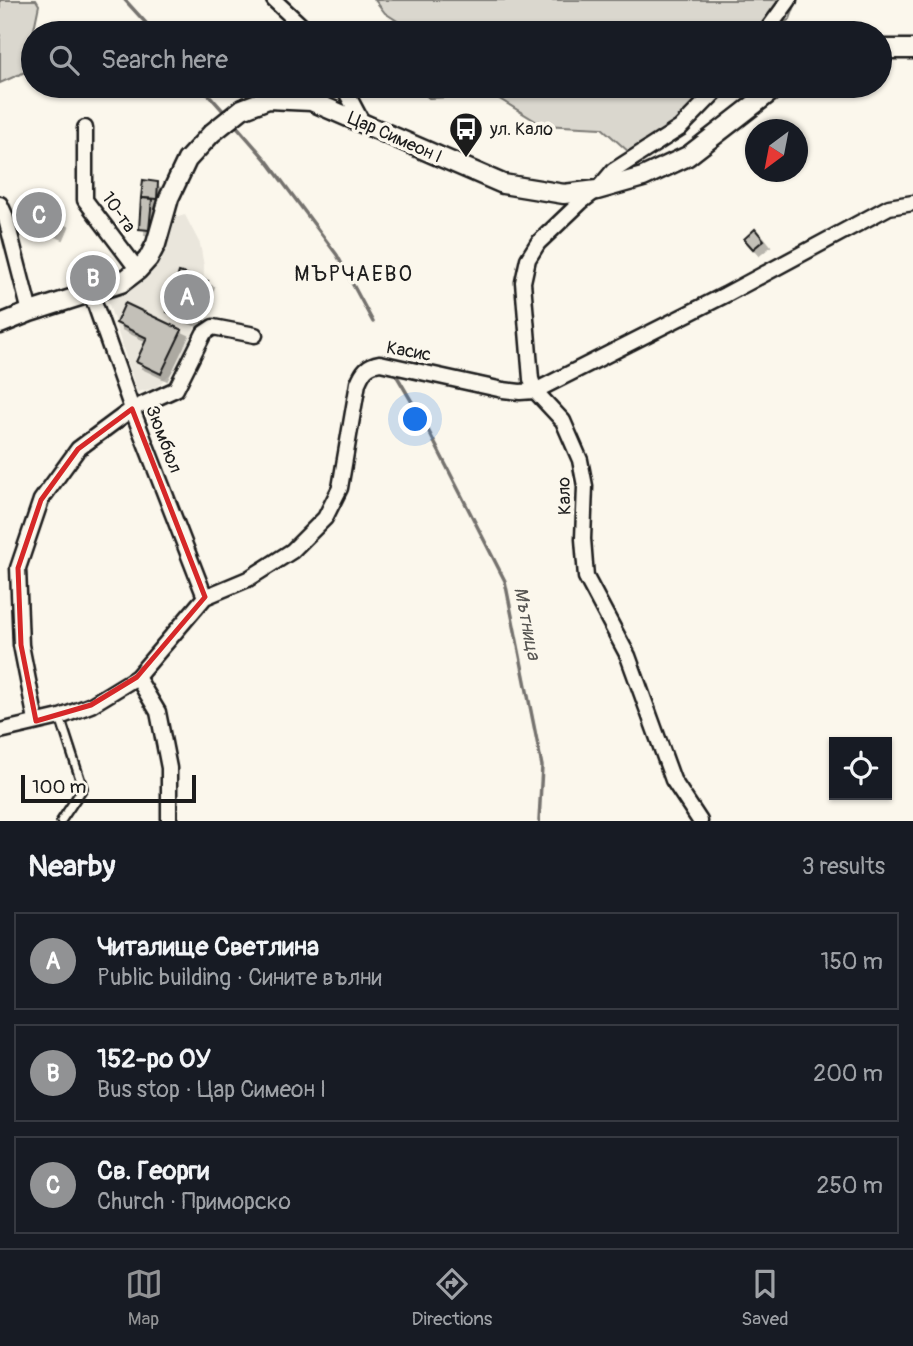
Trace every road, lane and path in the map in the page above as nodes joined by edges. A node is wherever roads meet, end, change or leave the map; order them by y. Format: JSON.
{"nodes":[{"id":1,"x":274,"y":0,"type":"edge"},
{"id":2,"x":789,"y":0,"type":"edge"},
{"id":3,"x":296,"y":21,"type":"edge"},
{"id":4,"x":774,"y":21,"type":"edge"},
{"id":5,"x":892,"y":49,"type":"edge"},
{"id":6,"x":913,"y":49,"type":"edge"},
{"id":7,"x":349,"y":98,"type":"edge"},
{"id":8,"x":709,"y":98,"type":"edge"},
{"id":9,"x":763,"y":98,"type":"edge"},
{"id":10,"x":362,"y":122,"type":"junction"},
{"id":11,"x":85,"y":128,"type":"dead end"},
{"id":12,"x":597,"y":190,"type":"junction"},
{"id":13,"x":913,"y":203,"type":"edge"},
{"id":14,"x":0,"y":204,"type":"edge"},
{"id":15,"x":138,"y":270,"type":"junction"},
{"id":16,"x":91,"y":293,"type":"junction"},
{"id":17,"x":30,"y":312,"type":"junction"},
{"id":18,"x":0,"y":324,"type":"edge"},
{"id":19,"x":255,"y":335,"type":"dead end"},
{"id":20,"x":535,"y":391,"type":"junction"},
{"id":21,"x":132,"y":408,"type":"junction"},
{"id":22,"x":205,"y":597,"type":"junction"},
{"id":23,"x":137,"y":677,"type":"junction"},
{"id":24,"x":61,"y":717,"type":"junction"},
{"id":25,"x":36,"y":721,"type":"junction"},
{"id":26,"x":0,"y":731,"type":"edge"},
{"id":27,"x":61,"y":821,"type":"edge"},
{"id":28,"x":169,"y":821,"type":"edge"},
{"id":29,"x":700,"y":821,"type":"edge"}],
"edges":[{"from":1,"to":3,"type":"street"},
{"from":2,"to":4,"type":"street"},
{"from":5,"to":6,"type":"street"},
{"from":7,"to":10,"type":"street"},
{"from":8,"to":12,"type":"street"},
{"from":9,"to":12,"type":"street","name":"Цар Симеон I"},
{"from":10,"to":12,"type":"street","name":"Цар Симеон I"},
{"from":10,"to":15,"type":"street","name":"Цар Симеон I"},
{"from":11,"to":15,"type":"street","name":"10-та"},
{"from":12,"to":20,"type":"street"},
{"from":13,"to":20,"type":"street"},
{"from":14,"to":17,"type":"street"},
{"from":15,"to":16,"type":"street","name":"Цар Симеон I"},
{"from":16,"to":17,"type":"street","name":"Цар Симеон I"},
{"from":16,"to":21,"type":"street","name":"Зюмбюл"},
{"from":17,"to":18,"type":"street","name":"Цар Симеон I"},
{"from":19,"to":21,"type":"street"},
{"from":20,"to":22,"type":"street","name":"Касис"},
{"from":20,"to":29,"type":"street","name":"Кало"},
{"from":21,"to":22,"type":"street","name":"Зюмбюл"},
{"from":21,"to":25,"type":"street"},
{"from":22,"to":23,"type":"street","name":"Касис"},
{"from":23,"to":24,"type":"street","name":"Касис"},
{"from":23,"to":28,"type":"street"},
{"from":24,"to":25,"type":"street","name":"Касис"},
{"from":24,"to":27,"type":"lane"},
{"from":25,"to":26,"type":"street","name":"Касис"}]}
